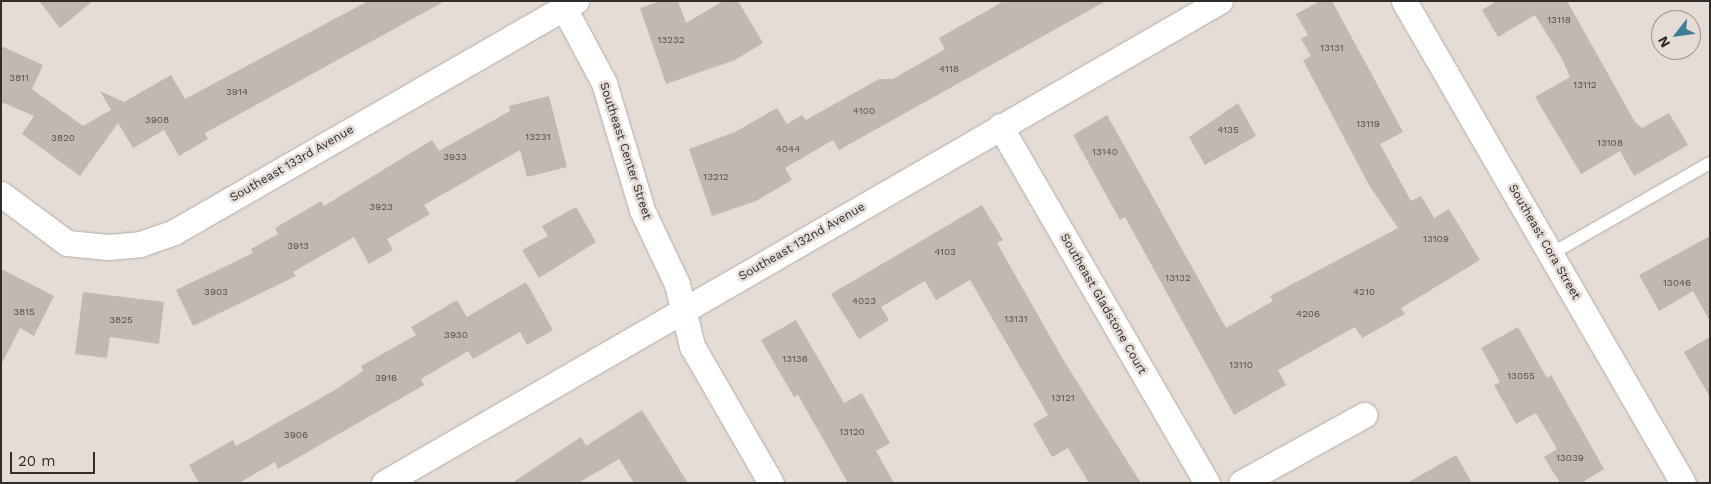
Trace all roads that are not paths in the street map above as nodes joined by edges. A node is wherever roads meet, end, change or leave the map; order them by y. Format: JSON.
{"nodes":[{"id":1,"x":1220,"y":1,"type":"edge"},
{"id":2,"x":1404,"y":1,"type":"edge"},
{"id":3,"x":570,"y":5,"type":"edge"},
{"id":4,"x":1000,"y":126,"type":"junction"},
{"id":5,"x":1710,"y":162,"type":"edge"},
{"id":6,"x":1,"y":194,"type":"edge"},
{"id":7,"x":1551,"y":254,"type":"junction"},
{"id":8,"x":681,"y":313,"type":"junction"},
{"id":9,"x":1364,"y":415,"type":"dead end"},
{"id":10,"x":384,"y":483,"type":"edge"},
{"id":11,"x":771,"y":483,"type":"edge"},
{"id":12,"x":1207,"y":483,"type":"edge"},
{"id":13,"x":1241,"y":483,"type":"edge"},
{"id":14,"x":1683,"y":483,"type":"edge"}],
"edges":[{"from":1,"to":4,"type":"street","name":"Southeast 132nd Avenue"},
{"from":2,"to":7,"type":"street","name":"Southeast Cora Street"},
{"from":3,"to":6,"type":"street","name":"Southeast 133rd Avenue"},
{"from":3,"to":8,"type":"street","name":"Southeast Center Street"},
{"from":4,"to":8,"type":"street","name":"Southeast 132nd Avenue"},
{"from":4,"to":12,"type":"street","name":"Southeast Gladstone Court"},
{"from":5,"to":7,"type":"lane"},
{"from":7,"to":14,"type":"street","name":"Southeast Cora Street"},
{"from":8,"to":10,"type":"street","name":"Southeast 132nd Avenue"},
{"from":8,"to":11,"type":"street","name":"Southeast Center Street"},
{"from":9,"to":13,"type":"street"}]}
